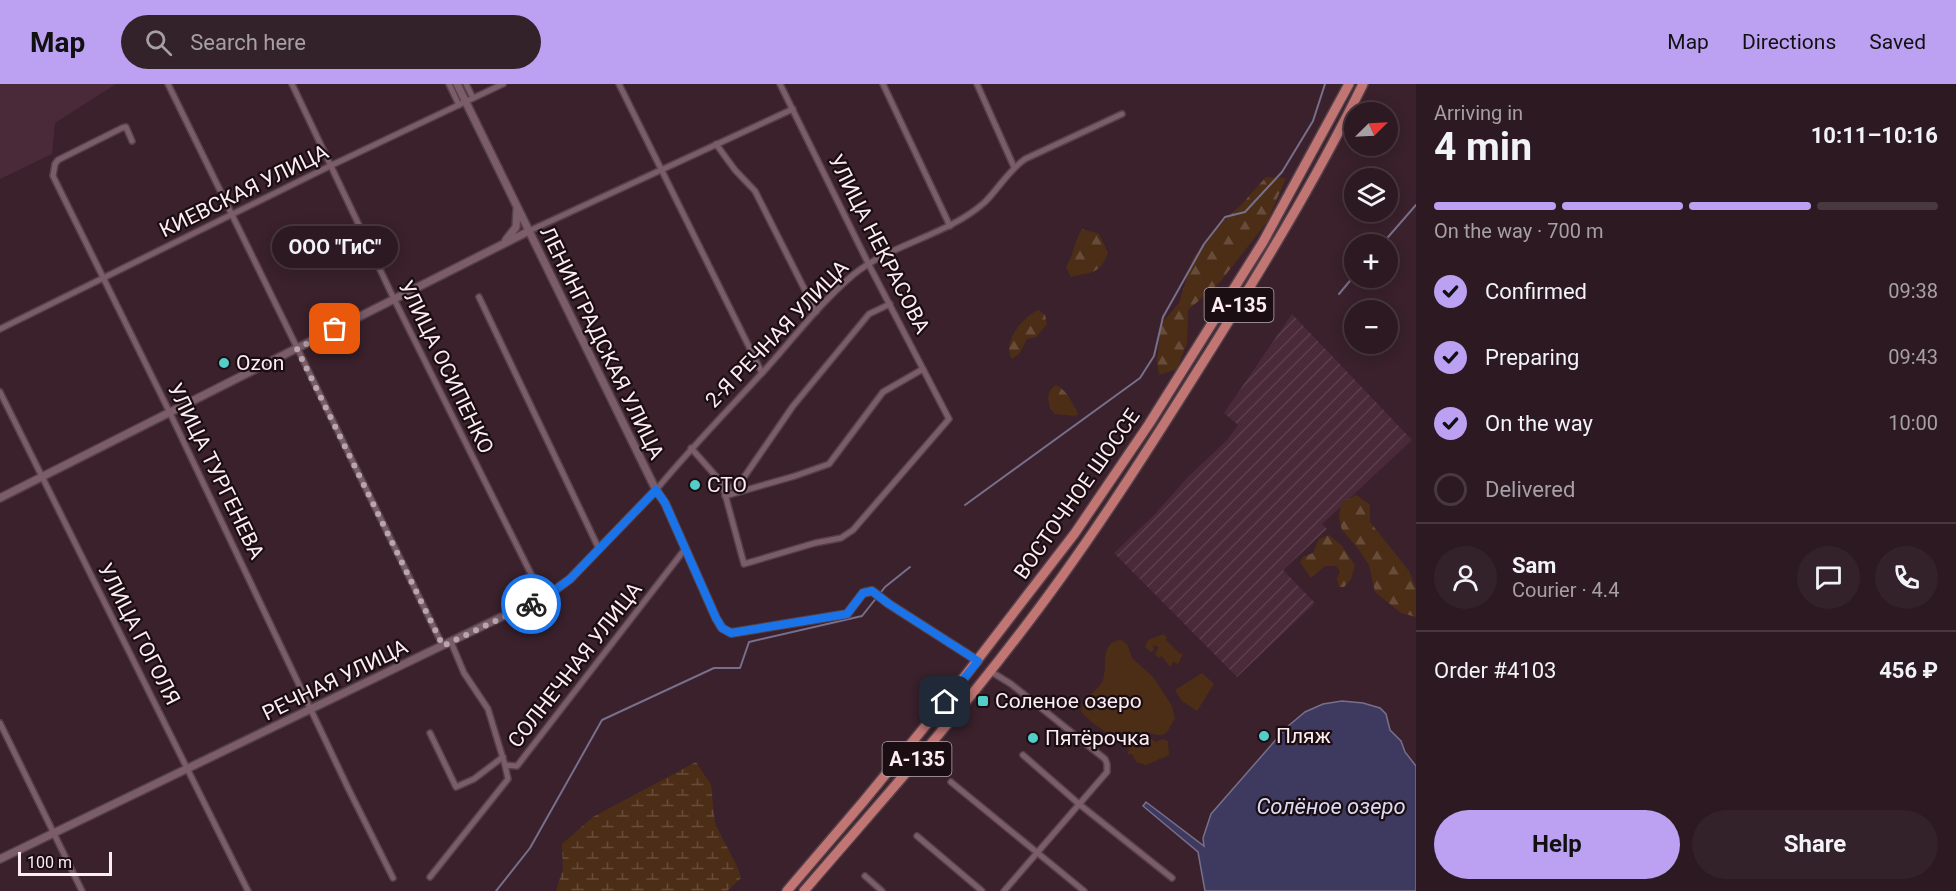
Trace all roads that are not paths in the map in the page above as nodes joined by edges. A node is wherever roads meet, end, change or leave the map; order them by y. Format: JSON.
{"nodes":[{"id":1,"x":168,"y":84,"type":"edge"},
{"id":2,"x":292,"y":84,"type":"edge"},
{"id":3,"x":449,"y":84,"type":"edge"},
{"id":4,"x":503,"y":84,"type":"edge"},
{"id":5,"x":619,"y":84,"type":"edge"},
{"id":6,"x":780,"y":84,"type":"edge"},
{"id":7,"x":883,"y":84,"type":"edge"},
{"id":8,"x":977,"y":84,"type":"edge"},
{"id":9,"x":1349,"y":84,"type":"edge"},
{"id":10,"x":1363,"y":84,"type":"edge"},
{"id":11,"x":461,"y":86,"type":"edge"},
{"id":12,"x":466,"y":102,"type":"junction"},
{"id":13,"x":793,"y":108,"type":"junction"},
{"id":14,"x":1122,"y":114,"type":"dead end"},
{"id":15,"x":132,"y":141,"type":"dead end"},
{"id":16,"x":716,"y":144,"type":"junction"},
{"id":17,"x":332,"y":165,"type":"junction"},
{"id":18,"x":1014,"y":167,"type":"junction"},
{"id":19,"x":662,"y":169,"type":"junction"},
{"id":20,"x":516,"y":204,"type":"junction"},
{"id":21,"x":232,"y":214,"type":"junction"},
{"id":22,"x":950,"y":226,"type":"junction"},
{"id":23,"x":529,"y":231,"type":"junction"},
{"id":24,"x":501,"y":245,"type":"junction"},
{"id":25,"x":868,"y":264,"type":"junction"},
{"id":26,"x":104,"y":278,"type":"junction"},
{"id":27,"x":479,"y":297,"type":"dead end"},
{"id":28,"x":394,"y":299,"type":"junction"},
{"id":29,"x":890,"y":304,"type":"junction"},
{"id":30,"x":816,"y":312,"type":"junction"},
{"id":31,"x":0,"y":329,"type":"edge"},
{"id":32,"x":297,"y":349,"type":"junction"},
{"id":33,"x":923,"y":369,"type":"junction"},
{"id":34,"x":762,"y":373,"type":"junction"},
{"id":35,"x":0,"y":392,"type":"edge"},
{"id":36,"x":170,"y":413,"type":"junction"},
{"id":37,"x":691,"y":448,"type":"junction"},
{"id":38,"x":42,"y":477,"type":"junction"},
{"id":39,"x":656,"y":490,"type":"junction"},
{"id":40,"x":725,"y":493,"type":"junction"},
{"id":41,"x":0,"y":498,"type":"edge"},
{"id":42,"x":1092,"y":509,"type":"junction"},
{"id":43,"x":1102,"y":517,"type":"junction"},
{"id":44,"x":599,"y":549,"type":"junction"},
{"id":45,"x":685,"y":549,"type":"junction"},
{"id":46,"x":543,"y":598,"type":"junction"},
{"id":47,"x":452,"y":642,"type":"junction"},
{"id":48,"x":443,"y":646,"type":"junction"},
{"id":49,"x":978,"y":661,"type":"junction"},
{"id":50,"x":990,"y":671,"type":"junction"},
{"id":51,"x":311,"y":709,"type":"junction"},
{"id":52,"x":0,"y":723,"type":"edge"},
{"id":53,"x":430,"y":733,"type":"dead end"},
{"id":54,"x":1023,"y":755,"type":"dead end"},
{"id":55,"x":502,"y":757,"type":"junction"},
{"id":56,"x":505,"y":765,"type":"junction"},
{"id":57,"x":187,"y":768,"type":"junction"},
{"id":58,"x":951,"y":782,"type":"dead end"},
{"id":59,"x":863,"y":802,"type":"junction"},
{"id":60,"x":1079,"y":804,"type":"junction"},
{"id":61,"x":855,"y":831,"type":"junction"},
{"id":62,"x":54,"y":833,"type":"junction"},
{"id":63,"x":917,"y":836,"type":"dead end"},
{"id":64,"x":1037,"y":853,"type":"junction"},
{"id":65,"x":0,"y":859,"type":"edge"},
{"id":66,"x":865,"y":876,"type":"dead end"},
{"id":67,"x":430,"y":877,"type":"dead end"},
{"id":68,"x":393,"y":878,"type":"dead end"},
{"id":69,"x":1172,"y":878,"type":"dead end"},
{"id":70,"x":82,"y":891,"type":"edge"},
{"id":71,"x":248,"y":891,"type":"edge"},
{"id":72,"x":787,"y":891,"type":"edge"},
{"id":73,"x":804,"y":891,"type":"edge"},
{"id":74,"x":882,"y":891,"type":"edge"},
{"id":75,"x":982,"y":891,"type":"edge"},
{"id":76,"x":1004,"y":891,"type":"edge"},
{"id":77,"x":1084,"y":891,"type":"edge"}],
"edges":[{"from":1,"to":21,"type":"street"},
{"from":2,"to":17,"type":"street","name":"УЛИЦА ОСИПЕНКО"},
{"from":3,"to":12,"type":"street"},
{"from":4,"to":12,"type":"street","name":"КИЕВСКАЯ УЛИЦА"},
{"from":5,"to":19,"type":"street"},
{"from":6,"to":13,"type":"street","name":"УЛИЦА НЕКРАСОВА"},
{"from":7,"to":22,"type":"street"},
{"from":8,"to":18,"type":"street"},
{"from":9,"to":42,"type":"highway","name":"ВОСТОЧНОЕ ШОССЕ","number":"А-135"},
{"from":10,"to":43,"type":"highway","name":"ВОСТОЧНОЕ ШОССЕ","number":"А-135"},
{"from":11,"to":12,"type":"street","name":"ЛЕНИНГРАДСКАЯ УЛИЦА"},
{"from":12,"to":17,"type":"street","name":"КИЕВСКАЯ УЛИЦА"},
{"from":12,"to":20,"type":"street","name":"ЛЕНИНГРАДСКАЯ УЛИЦА"},
{"from":13,"to":16,"type":"street"},
{"from":13,"to":25,"type":"street","name":"УЛИЦА НЕКРАСОВА"},
{"from":14,"to":18,"type":"street","name":"2-Я РЕЧНАЯ УЛИЦА"},
{"from":15,"to":26,"type":"street","name":"УЛИЦА ТУРГЕНЕВА"},
{"from":16,"to":19,"type":"street"},
{"from":16,"to":30,"type":"street"},
{"from":17,"to":21,"type":"street","name":"КИЕВСКАЯ УЛИЦА"},
{"from":17,"to":28,"type":"street","name":"УЛИЦА ОСИПЕНКО"},
{"from":18,"to":22,"type":"street","name":"2-Я РЕЧНАЯ УЛИЦА"},
{"from":19,"to":23,"type":"street"},
{"from":19,"to":34,"type":"street"},
{"from":20,"to":23,"type":"street","name":"ЛЕНИНГРАДСКАЯ УЛИЦА"},
{"from":20,"to":24,"type":"street"},
{"from":21,"to":26,"type":"street","name":"КИЕВСКАЯ УЛИЦА"},
{"from":21,"to":32,"type":"street"},
{"from":22,"to":25,"type":"street","name":"2-Я РЕЧНАЯ УЛИЦА"},
{"from":23,"to":24,"type":"street"},
{"from":23,"to":39,"type":"street","name":"ЛЕНИНГРАДСКАЯ УЛИЦА"},
{"from":24,"to":28,"type":"street"},
{"from":25,"to":29,"type":"street","name":"УЛИЦА НЕКРАСОВА"},
{"from":25,"to":30,"type":"street","name":"2-Я РЕЧНАЯ УЛИЦА"},
{"from":26,"to":31,"type":"street","name":"КИЕВСКАЯ УЛИЦА"},
{"from":26,"to":36,"type":"street","name":"УЛИЦА ТУРГЕНЕВА"},
{"from":27,"to":44,"type":"street"},
{"from":28,"to":32,"type":"street"},
{"from":28,"to":46,"type":"street","name":"УЛИЦА ОСИПЕНКО"},
{"from":29,"to":33,"type":"street","name":"УЛИЦА НЕКРАСОВА"},
{"from":29,"to":40,"type":"street"},
{"from":30,"to":34,"type":"street","name":"2-Я РЕЧНАЯ УЛИЦА"},
{"from":32,"to":36,"type":"street"},
{"from":32,"to":48,"type":"street"},
{"from":33,"to":40,"type":"street"},
{"from":33,"to":40,"type":"street","name":"УЛИЦА НЕКРАСОВА"},
{"from":34,"to":37,"type":"street","name":"2-Я РЕЧНАЯ УЛИЦА"},
{"from":35,"to":38,"type":"street","name":"УЛИЦА ГОГОЛЯ"},
{"from":36,"to":38,"type":"street"},
{"from":36,"to":51,"type":"street","name":"УЛИЦА ТУРГЕНЕВА"},
{"from":37,"to":39,"type":"street","name":"2-Я РЕЧНАЯ УЛИЦА"},
{"from":37,"to":40,"type":"street"},
{"from":38,"to":41,"type":"street"},
{"from":38,"to":57,"type":"street","name":"УЛИЦА ГОГОЛЯ"},
{"from":39,"to":44,"type":"street","name":"РЕЧНАЯ УЛИЦА"},
{"from":39,"to":45,"type":"street","name":"ЛЕНИНГРАДСКАЯ УЛИЦА"},
{"from":42,"to":43,"type":"highway"},
{"from":42,"to":49,"type":"highway","name":"ВОСТОЧНОЕ ШОССЕ","number":"А-135"},
{"from":43,"to":50,"type":"highway","name":"ВОСТОЧНОЕ ШОССЕ","number":"А-135"},
{"from":44,"to":46,"type":"street","name":"РЕЧНАЯ УЛИЦА"},
{"from":45,"to":49,"type":"street","name":"ЛЕНИНГРАДСКАЯ УЛИЦА"},
{"from":45,"to":56,"type":"street","name":"СОЛНЕЧНАЯ УЛИЦА"},
{"from":46,"to":47,"type":"street","name":"РЕЧНАЯ УЛИЦА"},
{"from":47,"to":48,"type":"street","name":"РЕЧНАЯ УЛИЦА"},
{"from":47,"to":55,"type":"street"},
{"from":48,"to":51,"type":"street","name":"РЕЧНАЯ УЛИЦА"},
{"from":49,"to":59,"type":"highway","name":"ВОСТОЧНОЕ ШОССЕ","number":"А-135"},
{"from":50,"to":60,"type":"street"},
{"from":50,"to":61,"type":"highway","name":"ВОСТОЧНОЕ ШОССЕ","number":"А-135"},
{"from":51,"to":57,"type":"street","name":"РЕЧНАЯ УЛИЦА"},
{"from":51,"to":68,"type":"street","name":"УЛИЦА ТУРГЕНЕВА"},
{"from":52,"to":62,"type":"street"},
{"from":53,"to":55,"type":"street"},
{"from":54,"to":60,"type":"street"},
{"from":55,"to":56,"type":"street"},
{"from":56,"to":67,"type":"street","name":"СОЛНЕЧНАЯ УЛИЦА"},
{"from":57,"to":62,"type":"street","name":"РЕЧНАЯ УЛИЦА"},
{"from":57,"to":71,"type":"street","name":"УЛИЦА ГОГОЛЯ"},
{"from":58,"to":64,"type":"street"},
{"from":59,"to":61,"type":"highway"},
{"from":59,"to":72,"type":"highway","name":"ВОСТОЧНОЕ ШОССЕ","number":"А-135"},
{"from":60,"to":64,"type":"street"},
{"from":60,"to":69,"type":"street"},
{"from":61,"to":73,"type":"highway","name":"ВОСТОЧНОЕ ШОССЕ","number":"А-135"},
{"from":62,"to":65,"type":"street","name":"РЕЧНАЯ УЛИЦА"},
{"from":62,"to":70,"type":"street"},
{"from":63,"to":75,"type":"street"},
{"from":64,"to":76,"type":"street"},
{"from":64,"to":77,"type":"street"},
{"from":66,"to":74,"type":"street"}]}
